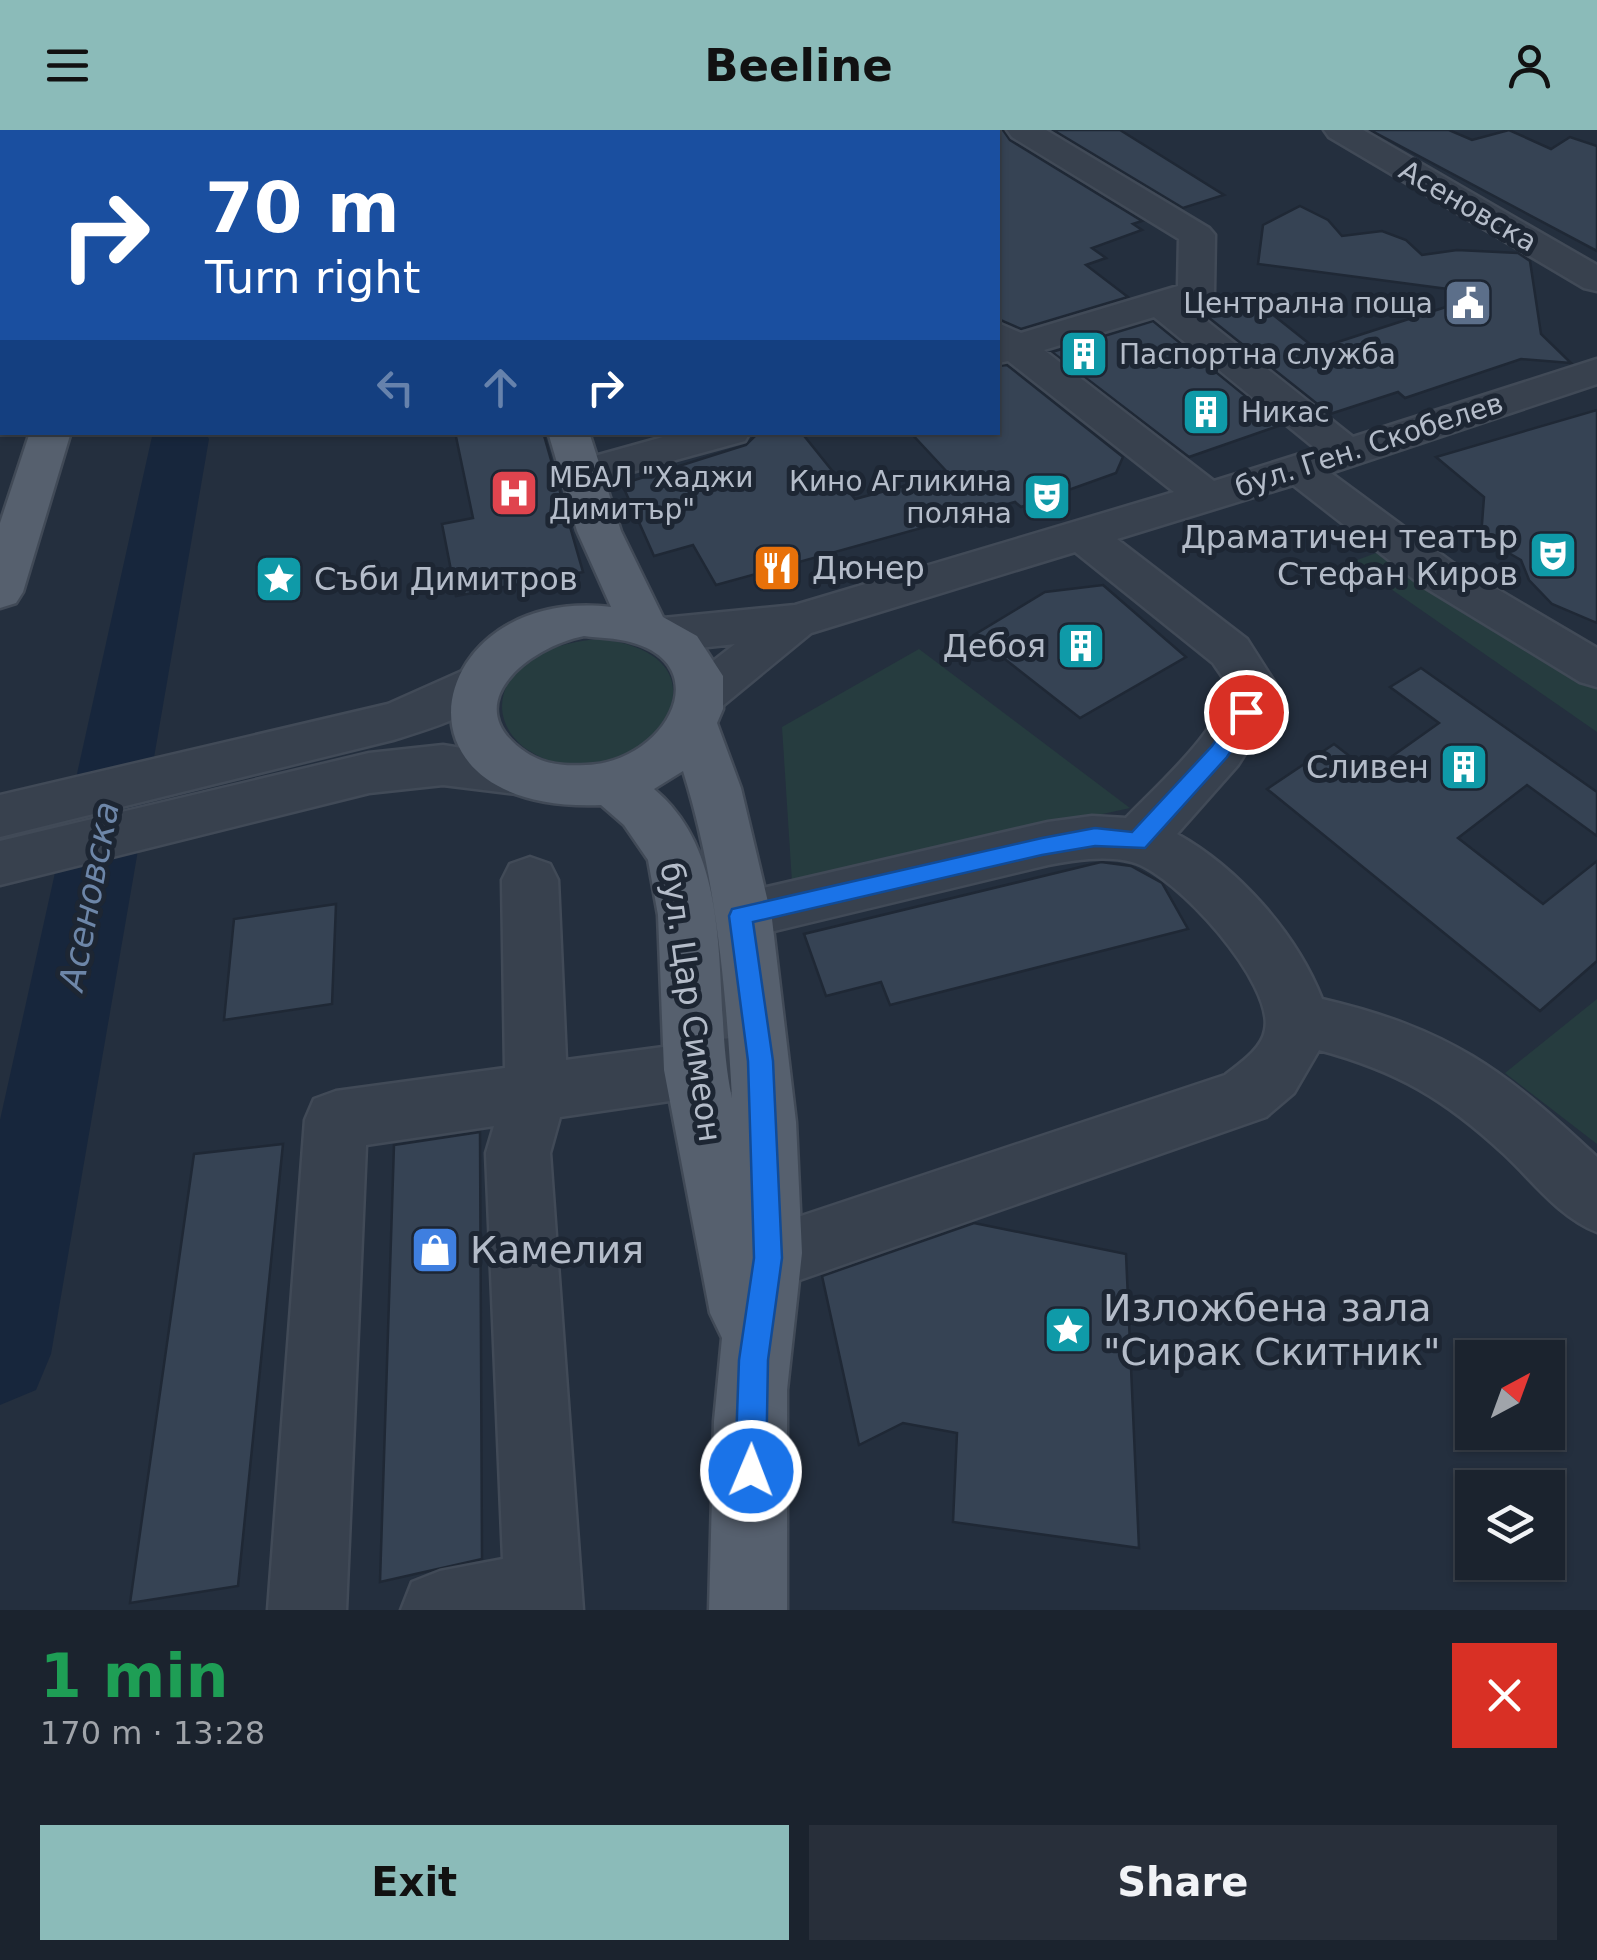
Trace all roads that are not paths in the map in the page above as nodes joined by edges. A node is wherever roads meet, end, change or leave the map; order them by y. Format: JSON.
{"nodes":[{"id":1,"x":1023,"y":130,"type":"edge"},
{"id":2,"x":1340,"y":130,"type":"edge"},
{"id":3,"x":1597,"y":280,"type":"edge"},
{"id":4,"x":1159,"y":302,"type":"junction"},
{"id":5,"x":1003,"y":345,"type":"edge"},
{"id":6,"x":1597,"y":371,"type":"edge"},
{"id":7,"x":50,"y":435,"type":"edge"},
{"id":8,"x":569,"y":435,"type":"edge"},
{"id":9,"x":719,"y":435,"type":"edge"},
{"id":10,"x":1347,"y":453,"type":"junction"},
{"id":11,"x":1300,"y":468,"type":"junction"},
{"id":12,"x":581,"y":473,"type":"junction"},
{"id":13,"x":1207,"y":497,"type":"junction"},
{"id":14,"x":598,"y":531,"type":"junction"},
{"id":15,"x":1082,"y":535,"type":"junction"},
{"id":16,"x":0,"y":592,"type":"edge"},
{"id":17,"x":796,"y":621,"type":"junction"},
{"id":18,"x":563,"y":624,"type":"junction"},
{"id":19,"x":654,"y":631,"type":"junction"},
{"id":20,"x":1597,"y":670,"type":"edge"},
{"id":21,"x":480,"y":681,"type":"junction"},
{"id":22,"x":699,"y":712,"type":"junction"},
{"id":23,"x":267,"y":774,"type":"junction"},
{"id":24,"x":518,"y":774,"type":"junction"},
{"id":25,"x":611,"y":783,"type":"junction"},
{"id":26,"x":0,"y":816,"type":"edge"},
{"id":27,"x":64,"y":824,"type":"junction"},
{"id":28,"x":1137,"y":842,"type":"junction"},
{"id":29,"x":0,"y":863,"type":"edge"},
{"id":30,"x":530,"y":880,"type":"dead end"},
{"id":31,"x":741,"y":916,"type":"junction"},
{"id":32,"x":1299,"y":1019,"type":"junction"},
{"id":33,"x":761,"y":1061,"type":"junction"},
{"id":34,"x":695,"y":1070,"type":"junction"},
{"id":35,"x":536,"y":1092,"type":"junction"},
{"id":36,"x":1597,"y":1201,"type":"edge"},
{"id":37,"x":768,"y":1258,"type":"junction"},
{"id":38,"x":753,"y":1360,"type":"junction"},
{"id":39,"x":543,"y":1600,"type":"edge"},
{"id":40,"x":307,"y":1610,"type":"edge"},
{"id":41,"x":440,"y":1610,"type":"edge"},
{"id":42,"x":748,"y":1610,"type":"edge"}],
"edges":[{"from":1,"to":4,"type":"street"},
{"from":2,"to":3,"type":"street","name":"Асеновска"},
{"from":4,"to":5,"type":"street"},
{"from":4,"to":10,"type":"street"},
{"from":5,"to":13,"type":"street"},
{"from":6,"to":10,"type":"street","name":"бул. Ген. Скобелев"},
{"from":7,"to":16,"type":"main road"},
{"from":8,"to":12,"type":"main road"},
{"from":9,"to":12,"type":"street"},
{"from":10,"to":11,"type":"street","name":"бул. Ген. Скобелев"},
{"from":11,"to":13,"type":"street","name":"бул. Ген. Скобелев"},
{"from":11,"to":20,"type":"street"},
{"from":12,"to":14,"type":"main road"},
{"from":13,"to":15,"type":"street","name":"бул. Ген. Скобелев"},
{"from":14,"to":18,"type":"main road"},
{"from":14,"to":19,"type":"main road"},
{"from":15,"to":17,"type":"street","name":"бул. Ген. Скобелев"},
{"from":15,"to":28,"type":"street"},
{"from":17,"to":19,"type":"street","name":"бул. Ген. Скобелев"},
{"from":17,"to":22,"type":"street","name":"бул. Ген. Скобелев"},
{"from":18,"to":19,"type":"main road"},
{"from":18,"to":21,"type":"main road"},
{"from":19,"to":22,"type":"main road"},
{"from":21,"to":23,"type":"street"},
{"from":21,"to":24,"type":"main road"},
{"from":22,"to":25,"type":"main road"},
{"from":22,"to":31,"type":"main road","name":"бул. Цар Симеон"},
{"from":23,"to":24,"type":"street"},
{"from":23,"to":27,"type":"street"},
{"from":24,"to":25,"type":"main road"},
{"from":25,"to":34,"type":"main road","name":"бул. Цар Симеон"},
{"from":26,"to":27,"type":"street"},
{"from":27,"to":29,"type":"street"},
{"from":28,"to":31,"type":"street"},
{"from":28,"to":32,"type":"street"},
{"from":30,"to":35,"type":"street"},
{"from":31,"to":33,"type":"main road","name":"бул. Цар Симеон"},
{"from":32,"to":36,"type":"street"},
{"from":32,"to":37,"type":"street"},
{"from":33,"to":34,"type":"street"},
{"from":33,"to":37,"type":"main road","name":"бул. Цар Симеон"},
{"from":34,"to":35,"type":"street"},
{"from":34,"to":38,"type":"main road","name":"бул. Цар Симеон"},
{"from":35,"to":39,"type":"street"},
{"from":35,"to":40,"type":"street"},
{"from":37,"to":38,"type":"main road","name":"бул. Цар Симеон"},
{"from":38,"to":42,"type":"main road","name":"бул. Цар Симеон"},
{"from":39,"to":41,"type":"street"}]}
